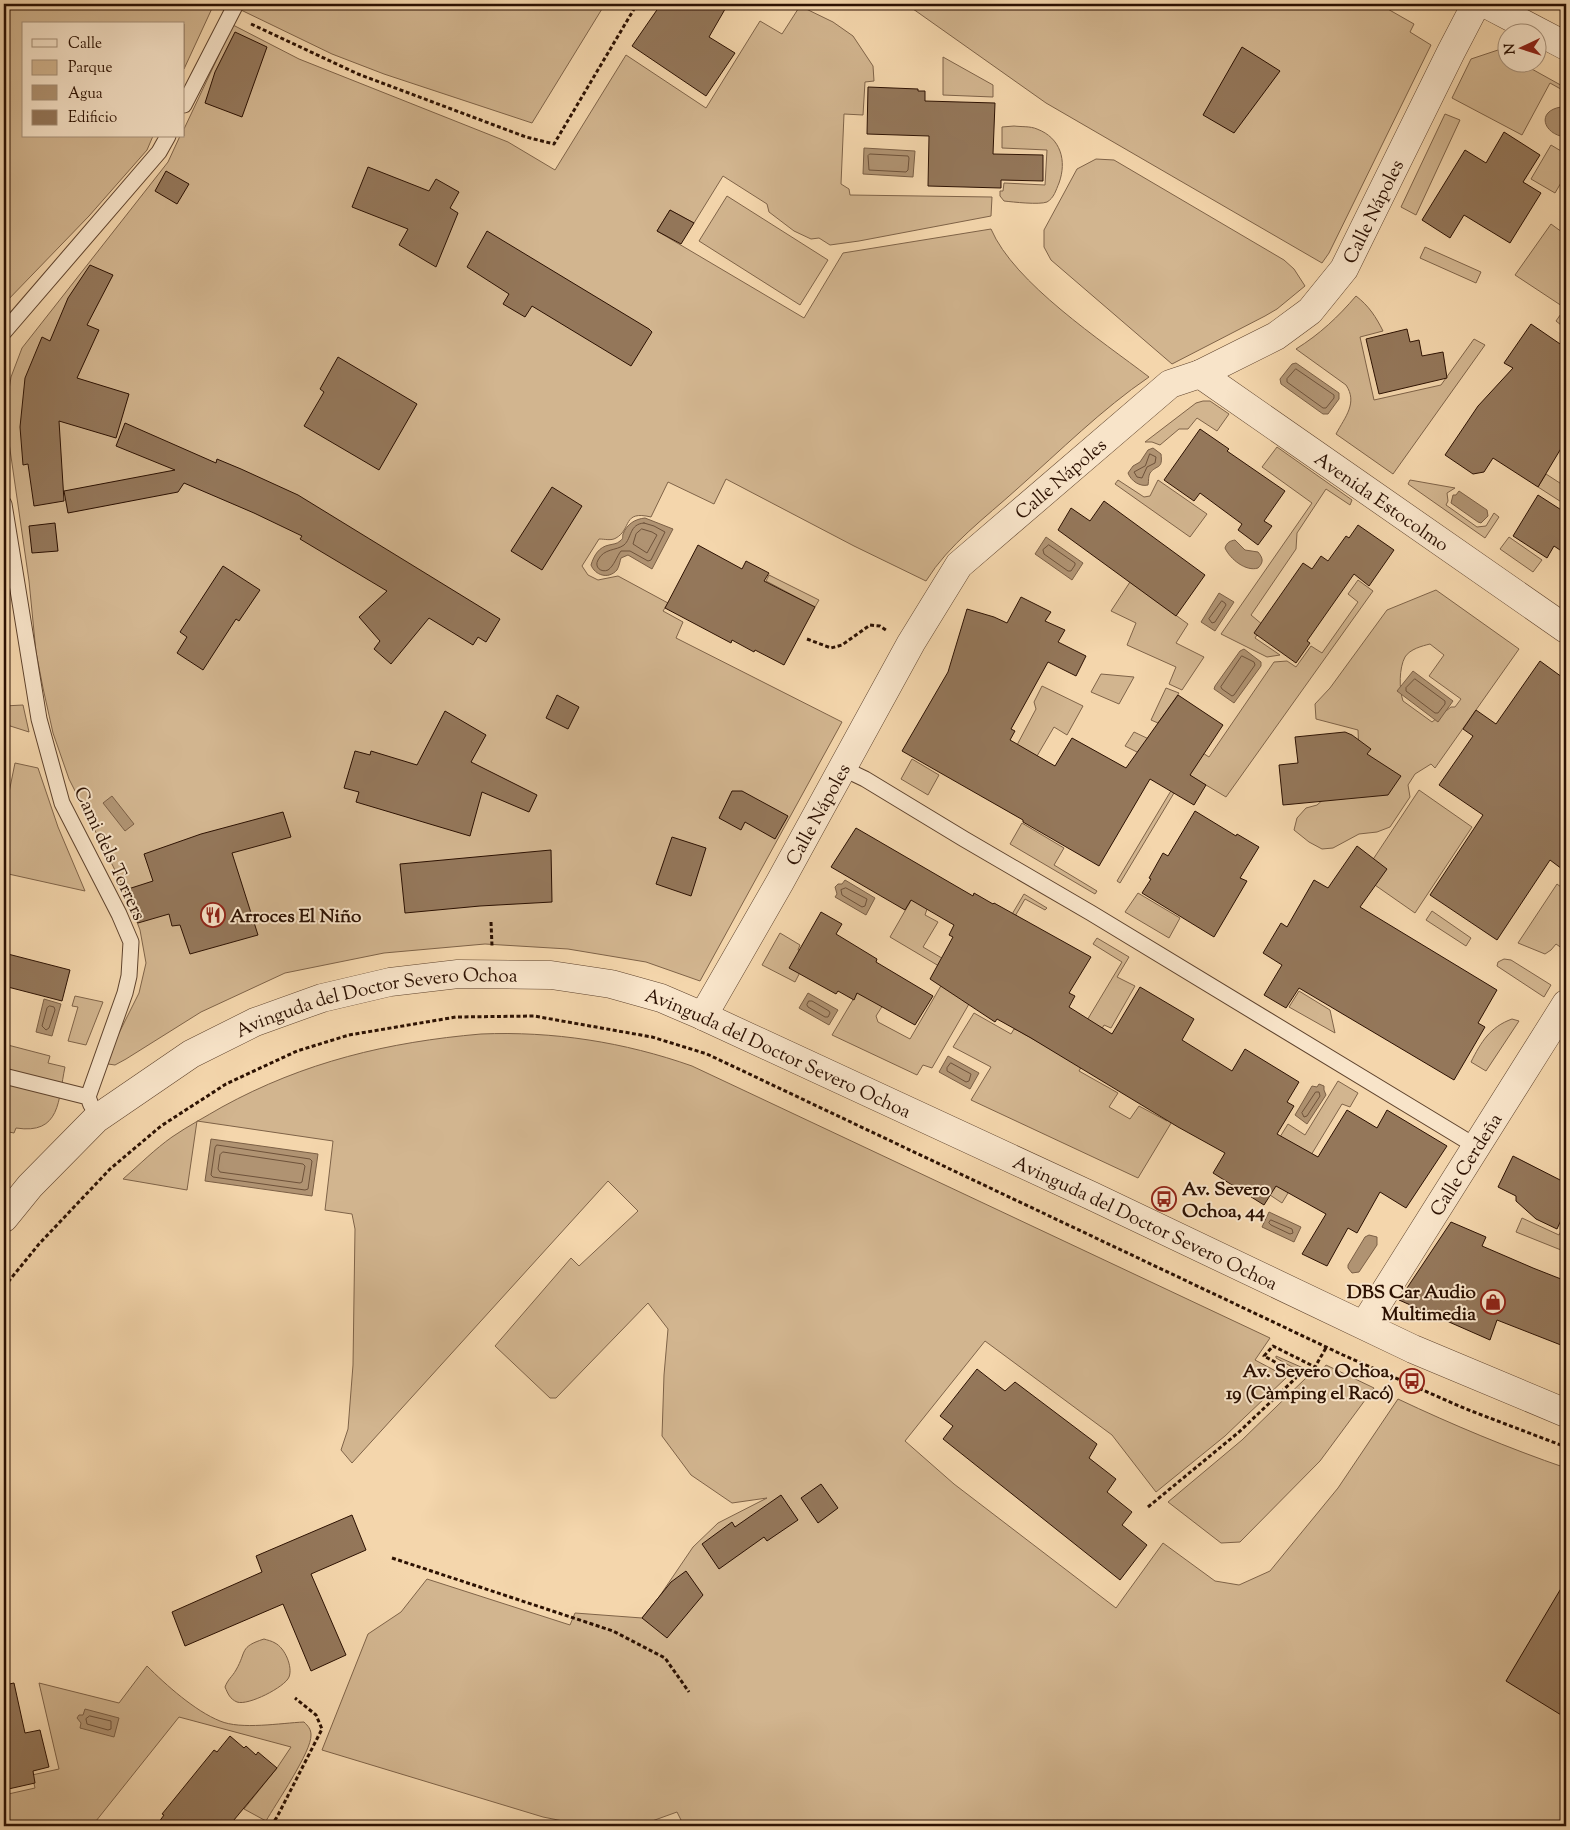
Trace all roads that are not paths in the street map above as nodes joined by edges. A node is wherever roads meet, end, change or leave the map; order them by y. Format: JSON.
{"nodes":[{"id":1,"x":1476,"y":4,"type":"edge"},
{"id":2,"x":1486,"y":4,"type":"edge"},
{"id":3,"x":233,"y":9,"type":"edge"},
{"id":4,"x":1566,"y":46,"type":"edge"},
{"id":5,"x":185,"y":103,"type":"edge"},
{"id":6,"x":167,"y":138,"type":"edge"},
{"id":7,"x":4,"y":332,"type":"edge"},
{"id":8,"x":1200,"y":374,"type":"junction"},
{"id":9,"x":4,"y":504,"type":"edge"},
{"id":10,"x":1566,"y":629,"type":"edge"},
{"id":11,"x":842,"y":768,"type":"junction"},
{"id":12,"x":1566,"y":1004,"type":"edge"},
{"id":13,"x":703,"y":1016,"type":"junction"},
{"id":14,"x":1558,"y":1032,"type":"edge"},
{"id":15,"x":4,"y":1076,"type":"edge"},
{"id":16,"x":92,"y":1108,"type":"junction"},
{"id":17,"x":1477,"y":1147,"type":"junction"},
{"id":18,"x":4,"y":1218,"type":"edge"},
{"id":19,"x":1354,"y":1320,"type":"junction"},
{"id":20,"x":1566,"y":1413,"type":"edge"}],
"edges":[{"from":1,"to":8,"type":"street","name":"Calle Nápoles"},
{"from":2,"to":4,"type":"street"},
{"from":3,"to":5,"type":"lane"},
{"from":6,"to":7,"type":"lane"},
{"from":8,"to":10,"type":"street","name":"Avenida Estocolmo"},
{"from":8,"to":11,"type":"street","name":"Calle Nápoles"},
{"from":9,"to":16,"type":"lane","name":"Cami dels Torrers"},
{"from":11,"to":13,"type":"street","name":"Calle Nápoles"},
{"from":11,"to":17,"type":"lane"},
{"from":12,"to":14,"type":"street","name":"Calle Cerdeña"},
{"from":13,"to":16,"type":"street","name":"Avinguda del Doctor Severo Ochoa"},
{"from":13,"to":19,"type":"street","name":"Avinguda del Doctor Severo Ochoa"},
{"from":14,"to":17,"type":"street","name":"Calle Cerdeña"},
{"from":15,"to":16,"type":"lane"},
{"from":16,"to":18,"type":"street","name":"Avinguda del Doctor Severo Ochoa"},
{"from":17,"to":19,"type":"street","name":"Calle Cerdeña"},
{"from":19,"to":20,"type":"street","name":"Avinguda del Doctor Severo Ochoa"}]}
